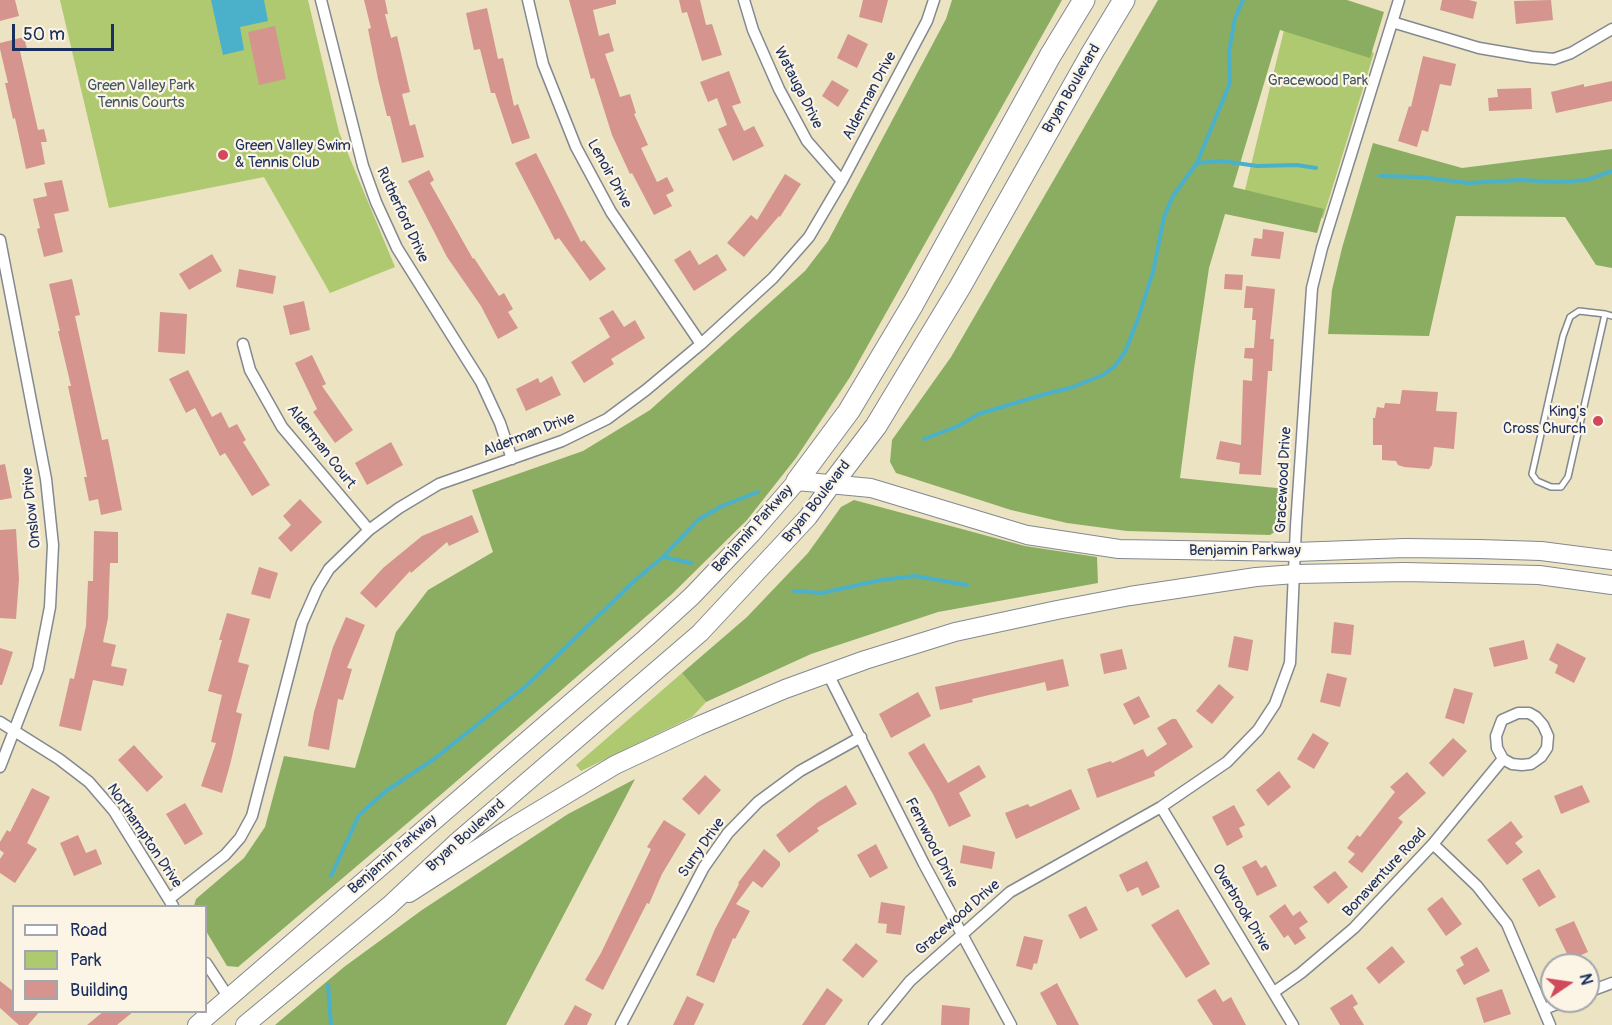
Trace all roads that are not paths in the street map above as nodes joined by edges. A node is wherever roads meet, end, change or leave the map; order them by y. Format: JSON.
{"nodes":[{"id":1,"x":321,"y":0,"type":"edge"},
{"id":2,"x":528,"y":0,"type":"edge"},
{"id":3,"x":744,"y":0,"type":"edge"},
{"id":4,"x":934,"y":0,"type":"edge"},
{"id":5,"x":1084,"y":0,"type":"edge"},
{"id":6,"x":1124,"y":0,"type":"edge"},
{"id":7,"x":1399,"y":0,"type":"edge"},
{"id":8,"x":1392,"y":21,"type":"junction"},
{"id":9,"x":1612,"y":29,"type":"edge"},
{"id":10,"x":842,"y":181,"type":"junction"},
{"id":11,"x":0,"y":240,"type":"edge"},
{"id":12,"x":1609,"y":315,"type":"edge"},
{"id":13,"x":243,"y":344,"type":"dead end"},
{"id":14,"x":701,"y":344,"type":"junction"},
{"id":15,"x":512,"y":459,"type":"junction"},
{"id":16,"x":797,"y":481,"type":"junction"},
{"id":17,"x":832,"y":484,"type":"junction"},
{"id":18,"x":369,"y":530,"type":"junction"},
{"id":19,"x":1295,"y":552,"type":"junction"},
{"id":20,"x":1612,"y":560,"type":"edge"},
{"id":21,"x":1295,"y":574,"type":"junction"},
{"id":22,"x":1612,"y":585,"type":"edge"},
{"id":23,"x":828,"y":674,"type":"junction"},
{"id":24,"x":0,"y":722,"type":"edge"},
{"id":25,"x":15,"y":730,"type":"junction"},
{"id":26,"x":861,"y":737,"type":"junction"},
{"id":27,"x":1503,"y":759,"type":"junction"},
{"id":28,"x":0,"y":767,"type":"edge"},
{"id":29,"x":1161,"y":807,"type":"junction"},
{"id":30,"x":1433,"y":844,"type":"junction"},
{"id":31,"x":171,"y":903,"type":"edge"},
{"id":32,"x":390,"y":905,"type":"junction"},
{"id":33,"x":962,"y":933,"type":"junction"},
{"id":34,"x":207,"y":965,"type":"edge"},
{"id":35,"x":1274,"y":992,"type":"junction"},
{"id":36,"x":229,"y":998,"type":"junction"},
{"id":37,"x":1540,"y":1000,"type":"edge"},
{"id":38,"x":198,"y":1025,"type":"edge"},
{"id":39,"x":244,"y":1025,"type":"edge"},
{"id":40,"x":621,"y":1025,"type":"edge"},
{"id":41,"x":874,"y":1025,"type":"edge"},
{"id":42,"x":1011,"y":1025,"type":"edge"},
{"id":43,"x":1293,"y":1025,"type":"edge"}],
"edges":[{"from":1,"to":15,"type":"street","name":"Rutherford Drive"},
{"from":2,"to":14,"type":"street","name":"Lenoir Drive"},
{"from":3,"to":10,"type":"street","name":"Watauga Drive"},
{"from":4,"to":10,"type":"street","name":"Alderman Drive"},
{"from":5,"to":16,"type":"highway","name":"Bryan Boulevard"},
{"from":6,"to":17,"type":"highway","name":"Bryan Boulevard"},
{"from":7,"to":8,"type":"street","name":"Gracewood Drive"},
{"from":8,"to":9,"type":"street"},
{"from":8,"to":19,"type":"street","name":"Gracewood Drive"},
{"from":10,"to":14,"type":"street","name":"Alderman Drive"},
{"from":11,"to":25,"type":"street","name":"Onslow Drive"},
{"from":12,"to":12,"type":"lane"},
{"from":13,"to":18,"type":"street","name":"Alderman Court"},
{"from":14,"to":15,"type":"street","name":"Alderman Drive"},
{"from":15,"to":18,"type":"street","name":"Alderman Drive"},
{"from":16,"to":17,"type":"main road","name":"Benjamin Parkway"},
{"from":16,"to":36,"type":"main road","name":"Benjamin Parkway"},
{"from":17,"to":19,"type":"main road","name":"Benjamin Parkway"},
{"from":17,"to":32,"type":"main road","name":"Bryan Boulevard"},
{"from":18,"to":31,"type":"street","name":"Alderman Drive"},
{"from":19,"to":20,"type":"main road","name":"Benjamin Parkway"},
{"from":19,"to":21,"type":"street","name":"Gracewood Drive"},
{"from":21,"to":22,"type":"main road","name":"Benjamin Parkway"},
{"from":21,"to":23,"type":"main road","name":"Benjamin Parkway"},
{"from":21,"to":29,"type":"street","name":"Gracewood Drive"},
{"from":23,"to":26,"type":"street","name":"Fernwood Drive"},
{"from":23,"to":32,"type":"main road","name":"Benjamin Parkway"},
{"from":24,"to":25,"type":"street","name":"Northampton Drive"},
{"from":25,"to":28,"type":"street","name":"Onslow Drive"},
{"from":25,"to":31,"type":"street","name":"Northampton Drive"},
{"from":26,"to":33,"type":"street","name":"Fernwood Drive"},
{"from":26,"to":40,"type":"street","name":"Surry Drive"},
{"from":27,"to":27,"type":"street"},
{"from":27,"to":30,"type":"street","name":"Bonaventure Road"},
{"from":29,"to":33,"type":"street","name":"Gracewood Drive"},
{"from":29,"to":35,"type":"street","name":"Overbrook Drive"},
{"from":30,"to":35,"type":"street","name":"Bonaventure Road"},
{"from":30,"to":37,"type":"street"},
{"from":32,"to":39,"type":"main road","name":"Benjamin Parkway"},
{"from":33,"to":41,"type":"street","name":"Gracewood Drive"},
{"from":33,"to":42,"type":"street","name":"Fernwood Drive"},
{"from":34,"to":36,"type":"street"},
{"from":35,"to":43,"type":"street","name":"Overbrook Drive"},
{"from":36,"to":38,"type":"main road","name":"Benjamin Parkway"}]}
